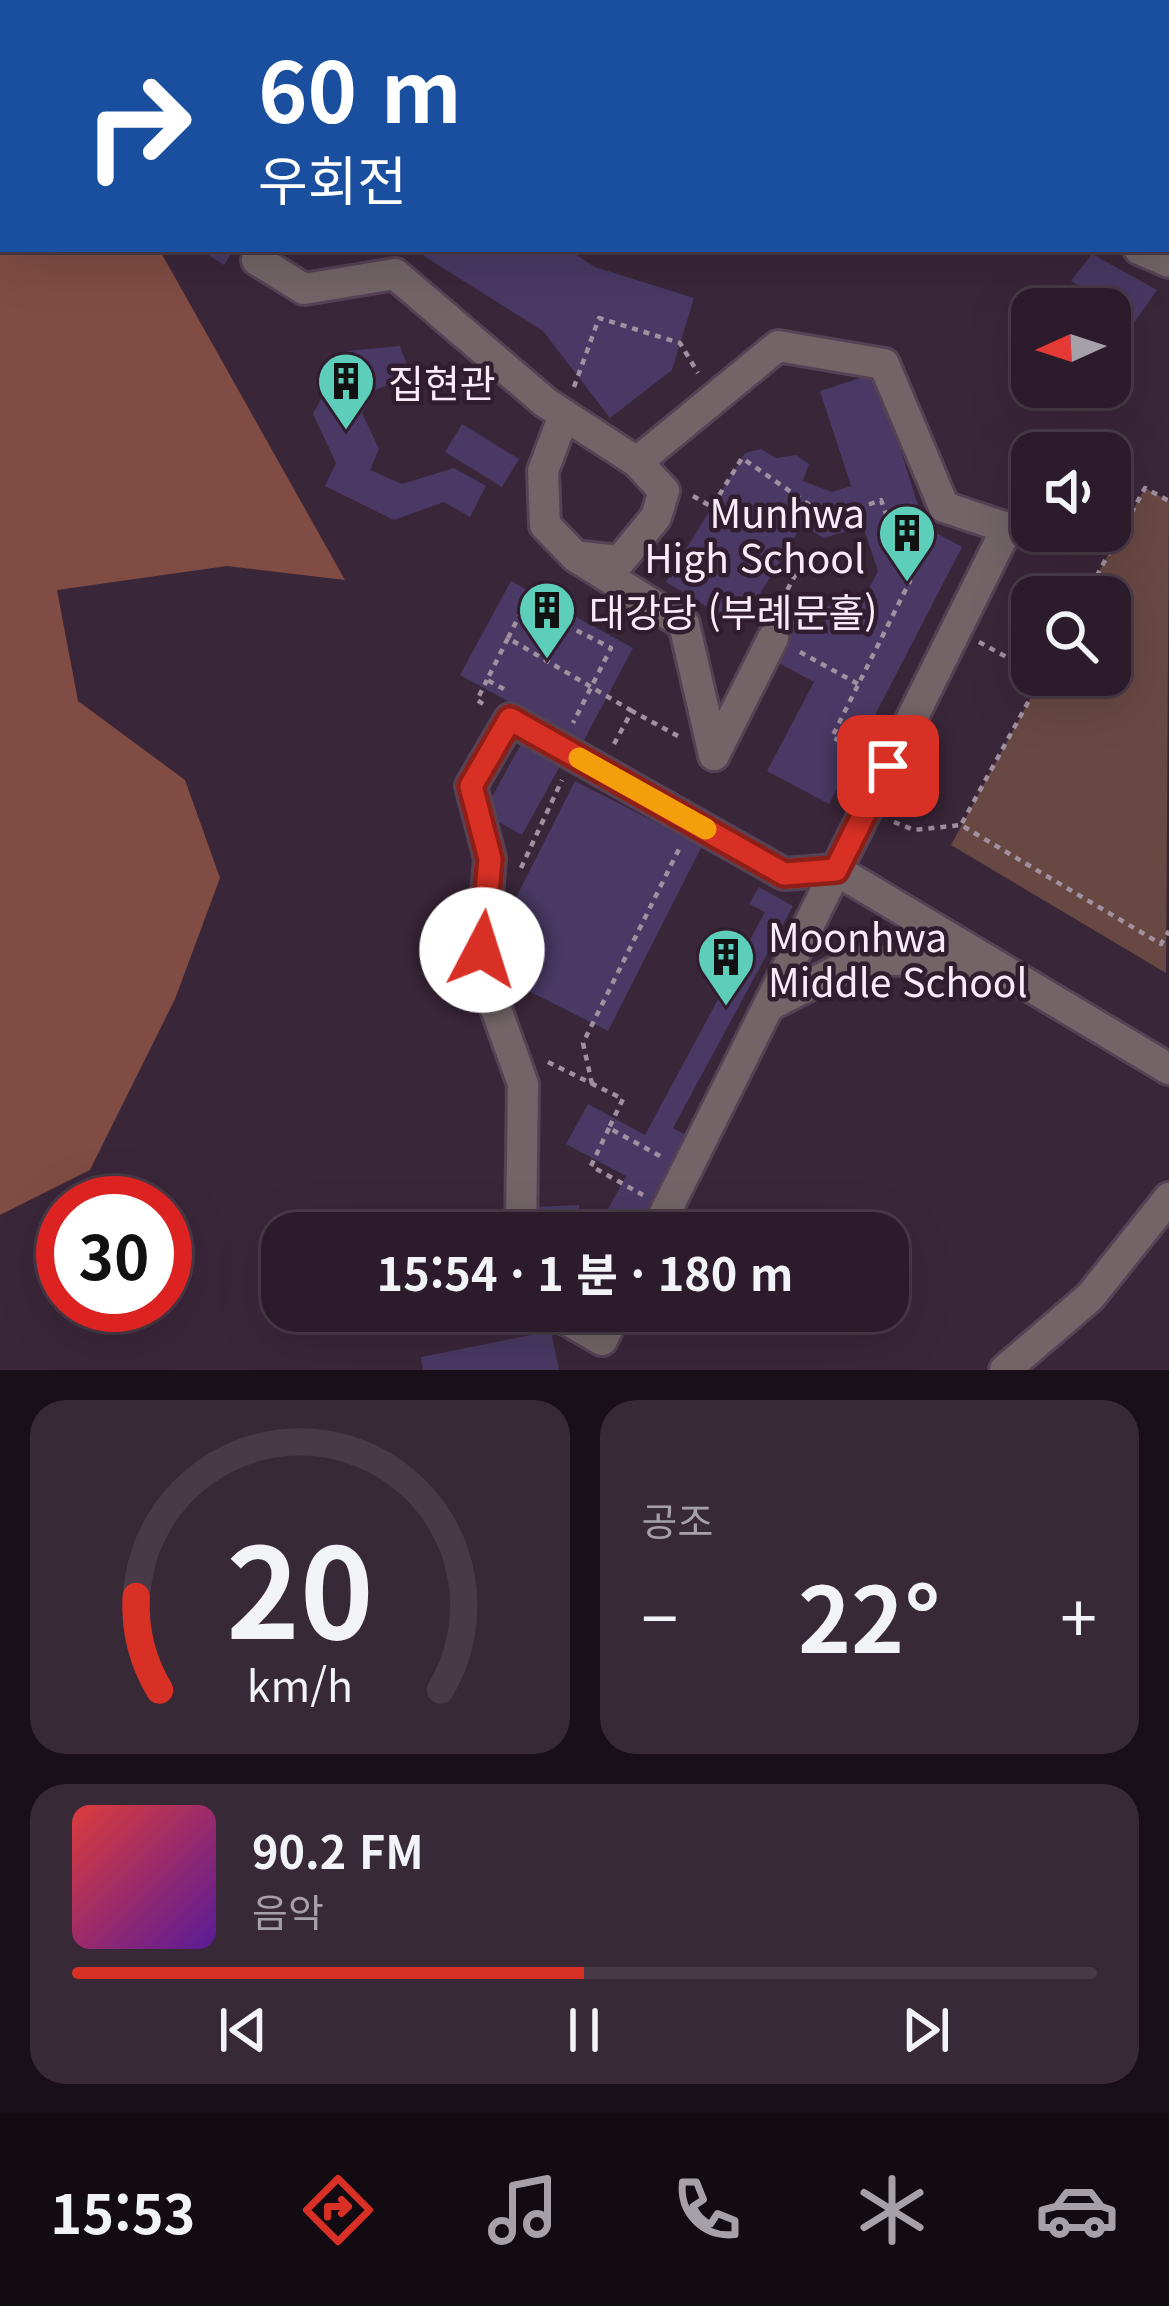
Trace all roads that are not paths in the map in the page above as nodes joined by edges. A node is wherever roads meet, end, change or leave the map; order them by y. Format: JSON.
{"nodes":[{"id":1,"x":257,"y":260,"type":"dead end"},
{"id":2,"x":564,"y":415,"type":"junction"},
{"id":3,"x":637,"y":463,"type":"junction"},
{"id":4,"x":576,"y":557,"type":"junction"},
{"id":5,"x":773,"y":638,"type":"road end"},
{"id":6,"x":836,"y":870,"type":"junction"},
{"id":7,"x":1031,"y":986,"type":"junction"},
{"id":8,"x":770,"y":1005,"type":"junction"},
{"id":9,"x":1169,"y":1069,"type":"edge"},
{"id":10,"x":1169,"y":1198,"type":"edge"},
{"id":11,"x":520,"y":1212,"type":"edge"},
{"id":12,"x":666,"y":1212,"type":"edge"},
{"id":13,"x":1005,"y":1370,"type":"edge"}],
"edges":[{"from":1,"to":2,"type":"street"},
{"from":2,"to":3,"type":"street"},
{"from":2,"to":4,"type":"street"},
{"from":3,"to":4,"type":"street"},
{"from":3,"to":6,"type":"street"},
{"from":4,"to":5,"type":"street"},
{"from":6,"to":7,"type":"street"},
{"from":6,"to":8,"type":"street"},
{"from":6,"to":11,"type":"street"},
{"from":7,"to":8,"type":"street"},
{"from":7,"to":9,"type":"street"},
{"from":8,"to":12,"type":"street"},
{"from":10,"to":13,"type":"street"}]}
